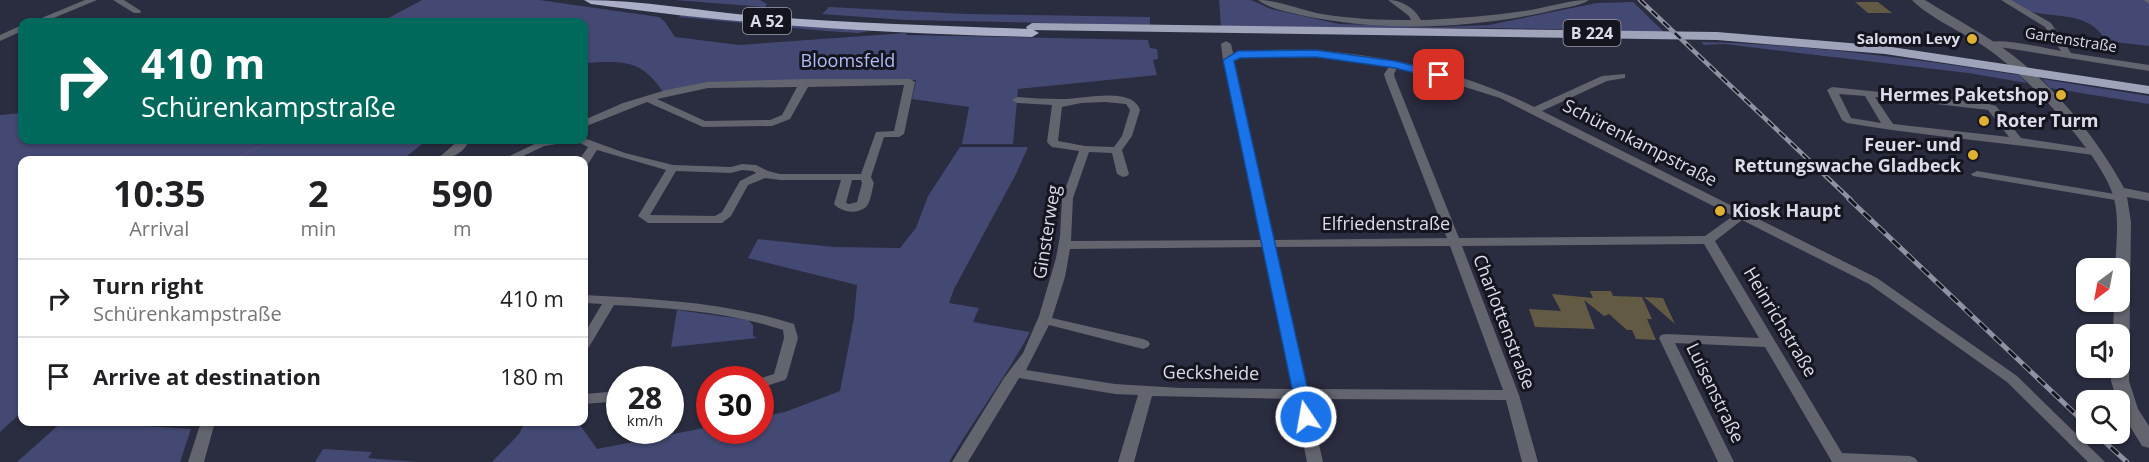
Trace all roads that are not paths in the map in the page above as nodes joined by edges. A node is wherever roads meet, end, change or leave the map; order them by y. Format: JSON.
{"nodes":[{"id":1,"x":93,"y":0,"type":"edge"},
{"id":2,"x":117,"y":0,"type":"edge"},
{"id":3,"x":591,"y":0,"type":"edge"},
{"id":4,"x":638,"y":0,"type":"edge"},
{"id":5,"x":1262,"y":0,"type":"edge"},
{"id":6,"x":1392,"y":0,"type":"edge"},
{"id":7,"x":1585,"y":0,"type":"edge"},
{"id":8,"x":1917,"y":0,"type":"edge"},
{"id":9,"x":2005,"y":0,"type":"edge"},
{"id":10,"x":613,"y":3,"type":"junction"},
{"id":11,"x":137,"y":12,"type":"dead end"},
{"id":12,"x":47,"y":18,"type":"edge"},
{"id":13,"x":671,"y":20,"type":"dead end"},
{"id":14,"x":1417,"y":22,"type":"junction"},
{"id":15,"x":18,"y":30,"type":"edge"},
{"id":16,"x":922,"y":30,"type":"junction"},
{"id":17,"x":1032,"y":30,"type":"junction"},
{"id":18,"x":857,"y":34,"type":"dead end"},
{"id":19,"x":0,"y":38,"type":"edge"},
{"id":20,"x":1226,"y":44,"type":"dead end"},
{"id":21,"x":1988,"y":44,"type":"junction"},
{"id":22,"x":2068,"y":55,"type":"junction"},
{"id":23,"x":1233,"y":57,"type":"junction"},
{"id":24,"x":1395,"y":64,"type":"junction"},
{"id":25,"x":2149,"y":68,"type":"edge"},
{"id":26,"x":1622,"y":76,"type":"dead end"},
{"id":27,"x":805,"y":82,"type":"junction"},
{"id":28,"x":2149,"y":92,"type":"edge"},
{"id":29,"x":1868,"y":93,"type":"junction"},
{"id":30,"x":649,"y":99,"type":"junction"},
{"id":31,"x":1017,"y":100,"type":"dead end"},
{"id":32,"x":1059,"y":102,"type":"junction"},
{"id":33,"x":1535,"y":110,"type":"junction"},
{"id":34,"x":588,"y":122,"type":"edge"},
{"id":35,"x":1889,"y":127,"type":"junction"},
{"id":36,"x":2018,"y":141,"type":"junction"},
{"id":37,"x":463,"y":144,"type":"edge"},
{"id":38,"x":536,"y":144,"type":"edge"},
{"id":39,"x":588,"y":144,"type":"edge"},
{"id":40,"x":594,"y":146,"type":"junction"},
{"id":41,"x":1085,"y":149,"type":"junction"},
{"id":42,"x":1117,"y":150,"type":"junction"},
{"id":43,"x":2092,"y":152,"type":"junction"},
{"id":44,"x":446,"y":156,"type":"edge"},
{"id":45,"x":514,"y":156,"type":"edge"},
{"id":46,"x":588,"y":156,"type":"edge"},
{"id":47,"x":673,"y":168,"type":"junction"},
{"id":48,"x":764,"y":174,"type":"junction"},
{"id":49,"x":1123,"y":174,"type":"dead end"},
{"id":50,"x":1977,"y":174,"type":"dead end"},
{"id":51,"x":865,"y":177,"type":"junction"},
{"id":52,"x":847,"y":178,"type":"junction"},
{"id":53,"x":2114,"y":194,"type":"junction"},
{"id":54,"x":2149,"y":197,"type":"edge"},
{"id":55,"x":2149,"y":203,"type":"edge"},
{"id":56,"x":1742,"y":215,"type":"junction"},
{"id":57,"x":1708,"y":240,"type":"junction"},
{"id":58,"x":1268,"y":242,"type":"junction"},
{"id":59,"x":1454,"y":242,"type":"junction"},
{"id":60,"x":1065,"y":244,"type":"junction"},
{"id":61,"x":588,"y":299,"type":"edge"},
{"id":62,"x":610,"y":301,"type":"junction"},
{"id":63,"x":1044,"y":320,"type":"junction"},
{"id":64,"x":588,"y":337,"type":"edge"},
{"id":65,"x":1769,"y":343,"type":"junction"},
{"id":66,"x":1143,"y":344,"type":"dead end"},
{"id":67,"x":1017,"y":373,"type":"junction"},
{"id":68,"x":774,"y":378,"type":"edge"},
{"id":69,"x":1146,"y":391,"type":"junction"},
{"id":70,"x":1512,"y":394,"type":"junction"},
{"id":71,"x":1301,"y":395,"type":"junction"},
{"id":72,"x":606,"y":397,"type":"edge"},
{"id":73,"x":588,"y":399,"type":"edge"},
{"id":74,"x":207,"y":426,"type":"edge"},
{"id":75,"x":2149,"y":441,"type":"edge"},
{"id":76,"x":1839,"y":460,"type":"edge"},
{"id":77,"x":196,"y":462,"type":"edge"},
{"id":78,"x":960,"y":462,"type":"edge"},
{"id":79,"x":1126,"y":462,"type":"edge"},
{"id":80,"x":1315,"y":462,"type":"edge"},
{"id":81,"x":1530,"y":462,"type":"edge"},
{"id":82,"x":1726,"y":462,"type":"edge"},
{"id":83,"x":1910,"y":462,"type":"edge"},
{"id":84,"x":2097,"y":462,"type":"edge"}],
"edges":[{"from":1,"to":12,"type":"street"},
{"from":2,"to":11,"type":"street"},
{"from":3,"to":10,"type":"highway","number":"A 52"},
{"from":4,"to":17,"type":"highway","number":"A 52"},
{"from":5,"to":14,"type":"street"},
{"from":6,"to":14,"type":"street"},
{"from":7,"to":14,"type":"street"},
{"from":8,"to":21,"type":"street"},
{"from":9,"to":22,"type":"street"},
{"from":10,"to":13,"type":"highway"},
{"from":10,"to":16,"type":"highway","number":"A 52"},
{"from":15,"to":19,"type":"street"},
{"from":16,"to":17,"type":"highway","number":"A 52"},
{"from":16,"to":18,"type":"highway"},
{"from":17,"to":28,"type":"highway","number":"B 224"},
{"from":20,"to":23,"type":"street"},
{"from":21,"to":22,"type":"street","name":"Gartenstraße"},
{"from":21,"to":43,"type":"street"},
{"from":22,"to":25,"type":"street","name":"Gartenstraße"},
{"from":23,"to":24,"type":"street","name":"Schürenkampstraße"},
{"from":23,"to":58,"type":"street"},
{"from":24,"to":33,"type":"street","name":"Schürenkampstraße"},
{"from":24,"to":59,"type":"street","name":"Charlottenstraße"},
{"from":26,"to":33,"type":"street"},
{"from":27,"to":30,"type":"street"},
{"from":27,"to":30,"type":"street"},
{"from":27,"to":51,"type":"street"},
{"from":29,"to":35,"type":"street"},
{"from":29,"to":35,"type":"street"},
{"from":29,"to":36,"type":"street"},
{"from":30,"to":34,"type":"street"},
{"from":31,"to":32,"type":"street"},
{"from":32,"to":41,"type":"street"},
{"from":32,"to":42,"type":"street"},
{"from":33,"to":56,"type":"street","name":"Schürenkampstraße"},
{"from":35,"to":36,"type":"street"},
{"from":36,"to":43,"type":"street"},
{"from":37,"to":44,"type":"street"},
{"from":38,"to":45,"type":"street"},
{"from":39,"to":40,"type":"street"},
{"from":40,"to":46,"type":"street"},
{"from":40,"to":47,"type":"street"},
{"from":41,"to":42,"type":"street"},
{"from":41,"to":60,"type":"street","name":"Ginsterweg"},
{"from":42,"to":49,"type":"street"},
{"from":43,"to":53,"type":"street"},
{"from":47,"to":48,"type":"street"},
{"from":47,"to":48,"type":"street"},
{"from":48,"to":52,"type":"street"},
{"from":50,"to":53,"type":"street"},
{"from":51,"to":52,"type":"street"},
{"from":51,"to":52,"type":"street"},
{"from":53,"to":54,"type":"street"},
{"from":53,"to":55,"type":"street"},
{"from":53,"to":75,"type":"street"},
{"from":56,"to":57,"type":"street"},
{"from":56,"to":84,"type":"street","name":"Schürenkampstraße"},
{"from":57,"to":59,"type":"street","name":"Elfriedenstraße"},
{"from":57,"to":65,"type":"street","name":"Heinrichstraße"},
{"from":58,"to":59,"type":"street","name":"Elfriedenstraße"},
{"from":58,"to":60,"type":"street","name":"Elfriedenstraße"},
{"from":58,"to":71,"type":"street"},
{"from":59,"to":70,"type":"street","name":"Charlottenstraße"},
{"from":60,"to":63,"type":"street","name":"Ginsterweg"},
{"from":61,"to":62,"type":"street"},
{"from":62,"to":64,"type":"street"},
{"from":62,"to":68,"type":"street"},
{"from":63,"to":66,"type":"street"},
{"from":63,"to":67,"type":"street","name":"Ginsterweg"},
{"from":65,"to":76,"type":"street","name":"Heinrichstraße"},
{"from":65,"to":82,"type":"street","name":"Luisenstraße"},
{"from":67,"to":69,"type":"street","name":"Gecksheide"},
{"from":67,"to":78,"type":"street"},
{"from":69,"to":71,"type":"street","name":"Gecksheide"},
{"from":69,"to":79,"type":"street"},
{"from":70,"to":71,"type":"street","name":"Gecksheide"},
{"from":70,"to":81,"type":"street","name":"Charlottenstraße"},
{"from":71,"to":80,"type":"street"},
{"from":72,"to":73,"type":"street"},
{"from":74,"to":77,"type":"street"},
{"from":76,"to":83,"type":"street"}]}
